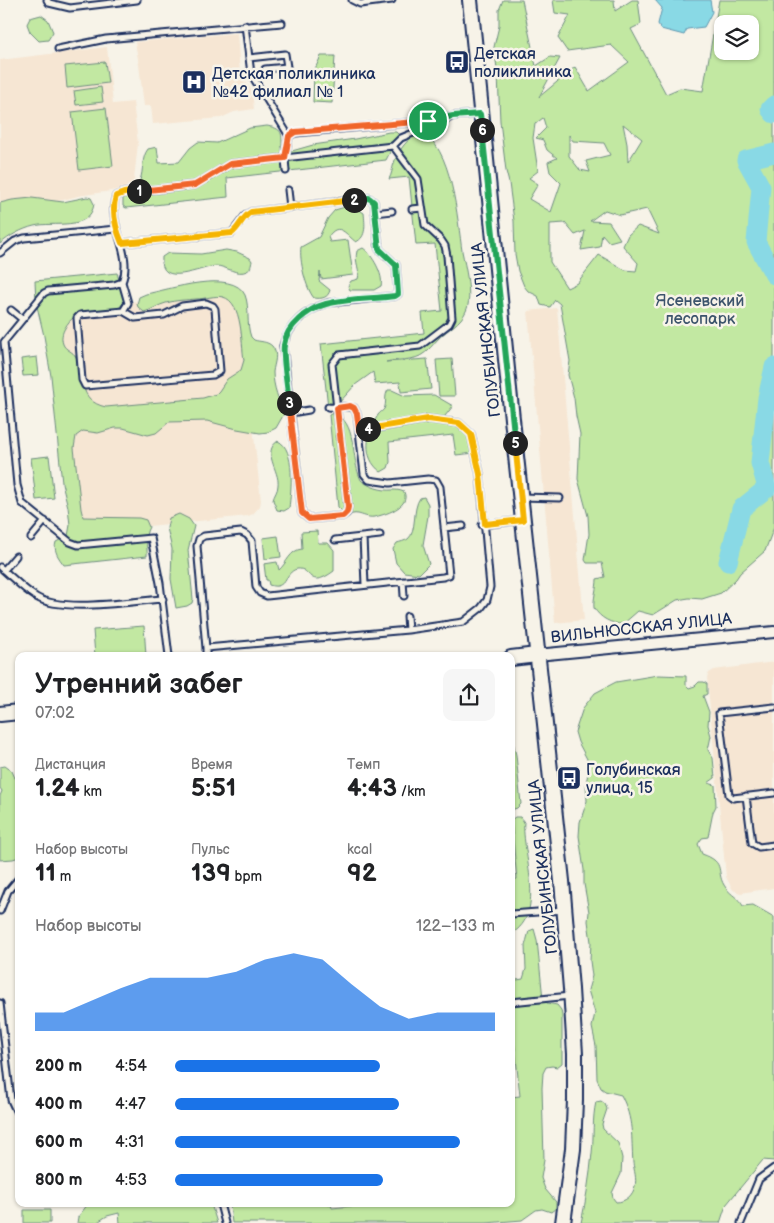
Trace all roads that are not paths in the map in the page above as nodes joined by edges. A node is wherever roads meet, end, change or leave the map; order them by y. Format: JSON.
{"nodes":[{"id":1,"x":48,"y":0,"type":"edge"},
{"id":2,"x":137,"y":0,"type":"edge"},
{"id":3,"x":352,"y":0,"type":"edge"},
{"id":4,"x":392,"y":0,"type":"edge"},
{"id":5,"x":470,"y":0,"type":"edge"},
{"id":6,"x":282,"y":23,"type":"dead end"},
{"id":7,"x":245,"y":25,"type":"junction"},
{"id":8,"x":58,"y":49,"type":"dead end"},
{"id":9,"x":249,"y":58,"type":"junction"},
{"id":10,"x":265,"y":69,"type":"dead end"},
{"id":11,"x":480,"y":114,"type":"junction"},
{"id":12,"x":453,"y":116,"type":"junction"},
{"id":13,"x":289,"y":136,"type":"junction"},
{"id":14,"x":393,"y":146,"type":"junction"},
{"id":15,"x":285,"y":158,"type":"junction"},
{"id":16,"x":286,"y":172,"type":"dead end"},
{"id":17,"x":288,"y":190,"type":"dead end"},
{"id":18,"x":290,"y":207,"type":"junction"},
{"id":19,"x":422,"y":208,"type":"junction"},
{"id":20,"x":412,"y":209,"type":"dead end"},
{"id":21,"x":392,"y":211,"type":"dead end"},
{"id":22,"x":375,"y":213,"type":"junction"},
{"id":23,"x":116,"y":229,"type":"junction"},
{"id":24,"x":122,"y":243,"type":"junction"},
{"id":25,"x":0,"y":253,"type":"edge"},
{"id":26,"x":122,"y":282,"type":"junction"},
{"id":27,"x":12,"y":310,"type":"dead end"},
{"id":28,"x":123,"y":311,"type":"junction"},
{"id":29,"x":22,"y":320,"type":"junction"},
{"id":30,"x":328,"y":407,"type":"dead end"},
{"id":31,"x":337,"y":408,"type":"junction"},
{"id":32,"x":309,"y":410,"type":"dead end"},
{"id":33,"x":291,"y":413,"type":"junction"},
{"id":34,"x":359,"y":430,"type":"junction"},
{"id":35,"x":520,"y":497,"type":"junction"},
{"id":36,"x":560,"y":498,"type":"dead end"},
{"id":37,"x":523,"y":520,"type":"junction"},
{"id":38,"x":45,"y":521,"type":"junction"},
{"id":39,"x":483,"y":524,"type":"junction"},
{"id":40,"x":463,"y":526,"type":"dead end"},
{"id":41,"x":444,"y":528,"type":"junction"},
{"id":42,"x":380,"y":535,"type":"dead end"},
{"id":43,"x":363,"y":537,"type":"junction"},
{"id":44,"x":31,"y":538,"type":"dead end"},
{"id":45,"x":335,"y":540,"type":"dead end"},
{"id":46,"x":16,"y":556,"type":"dead end"},
{"id":47,"x":2,"y":569,"type":"edge"},
{"id":48,"x":403,"y":581,"type":"junction"},
{"id":49,"x":365,"y":585,"type":"junction"},
{"id":50,"x":404,"y":596,"type":"dead end"},
{"id":51,"x":163,"y":599,"type":"junction"},
{"id":52,"x":406,"y":616,"type":"dead end"},
{"id":53,"x":408,"y":630,"type":"junction"},
{"id":54,"x":774,"y":632,"type":"edge"},
{"id":55,"x":206,"y":648,"type":"junction"},
{"id":56,"x":169,"y":652,"type":"edge"},
{"id":57,"x":206,"y":652,"type":"edge"},
{"id":58,"x":537,"y":655,"type":"junction"},
{"id":59,"x":515,"y":658,"type":"edge"},
{"id":60,"x":774,"y":707,"type":"edge"},
{"id":61,"x":15,"y":712,"type":"edge"},
{"id":62,"x":0,"y":714,"type":"edge"},
{"id":63,"x":774,"y":793,"type":"edge"},
{"id":64,"x":746,"y":796,"type":"junction"},
{"id":65,"x":774,"y":845,"type":"edge"},
{"id":66,"x":15,"y":882,"type":"edge"},
{"id":67,"x":565,"y":910,"type":"junction"},
{"id":68,"x":0,"y":911,"type":"edge"},
{"id":69,"x":515,"y":914,"type":"edge"},
{"id":70,"x":572,"y":996,"type":"junction"},
{"id":71,"x":515,"y":1002,"type":"edge"},
{"id":72,"x":0,"y":1003,"type":"edge"},
{"id":73,"x":1,"y":1020,"type":"edge"},
{"id":74,"x":15,"y":1108,"type":"edge"},
{"id":75,"x":774,"y":1168,"type":"edge"},
{"id":76,"x":221,"y":1207,"type":"edge"},
{"id":77,"x":225,"y":1223,"type":"edge"},
{"id":78,"x":563,"y":1223,"type":"edge"},
{"id":79,"x":741,"y":1223,"type":"edge"}],
"edges":[{"from":1,"to":2,"type":"lane"},
{"from":3,"to":4,"type":"lane"},
{"from":5,"to":11,"type":"street","name":"ГОЛУБИНСКАЯ УЛИЦА"},
{"from":6,"to":7,"type":"lane"},
{"from":7,"to":8,"type":"lane"},
{"from":7,"to":9,"type":"lane"},
{"from":9,"to":10,"type":"lane"},
{"from":9,"to":13,"type":"lane"},
{"from":11,"to":12,"type":"lane"},
{"from":11,"to":35,"type":"street","name":"ГОЛУБИНСКАЯ УЛИЦА"},
{"from":12,"to":13,"type":"lane"},
{"from":12,"to":14,"type":"lane"},
{"from":13,"to":15,"type":"lane"},
{"from":14,"to":15,"type":"lane"},
{"from":14,"to":19,"type":"lane"},
{"from":15,"to":16,"type":"lane"},
{"from":15,"to":23,"type":"lane"},
{"from":17,"to":18,"type":"lane"},
{"from":18,"to":22,"type":"lane"},
{"from":18,"to":24,"type":"lane"},
{"from":19,"to":20,"type":"lane"},
{"from":19,"to":31,"type":"lane"},
{"from":21,"to":22,"type":"lane"},
{"from":22,"to":33,"type":"lane"},
{"from":23,"to":24,"type":"lane"},
{"from":23,"to":25,"type":"lane"},
{"from":24,"to":26,"type":"lane"},
{"from":26,"to":28,"type":"lane"},
{"from":26,"to":29,"type":"lane"},
{"from":27,"to":29,"type":"lane"},
{"from":28,"to":28,"type":"lane"},
{"from":29,"to":38,"type":"lane"},
{"from":30,"to":31,"type":"lane"},
{"from":31,"to":33,"type":"lane"},
{"from":31,"to":34,"type":"lane"},
{"from":32,"to":33,"type":"lane"},
{"from":34,"to":39,"type":"lane"},
{"from":34,"to":41,"type":"lane"},
{"from":35,"to":36,"type":"lane"},
{"from":35,"to":37,"type":"street","name":"ГОЛУБИНСКАЯ УЛИЦА"},
{"from":37,"to":39,"type":"lane"},
{"from":37,"to":58,"type":"street","name":"ГОЛУБИНСКАЯ УЛИЦА"},
{"from":38,"to":44,"type":"lane"},
{"from":38,"to":51,"type":"lane"},
{"from":39,"to":53,"type":"lane"},
{"from":40,"to":41,"type":"lane"},
{"from":41,"to":48,"type":"lane"},
{"from":42,"to":43,"type":"lane"},
{"from":43,"to":45,"type":"lane"},
{"from":43,"to":49,"type":"lane"},
{"from":46,"to":47,"type":"lane"},
{"from":47,"to":51,"type":"lane"},
{"from":48,"to":49,"type":"lane"},
{"from":48,"to":50,"type":"lane"},
{"from":49,"to":55,"type":"lane"},
{"from":51,"to":56,"type":"lane"},
{"from":52,"to":53,"type":"lane"},
{"from":53,"to":55,"type":"lane"},
{"from":54,"to":58,"type":"street","name":"ВИЛЬНЮССКАЯ УЛИЦА"},
{"from":55,"to":57,"type":"lane"},
{"from":58,"to":59,"type":"street","name":"ВИЛЬНЮССКАЯ УЛИЦА"},
{"from":58,"to":67,"type":"street","name":"ГОЛУБИНСКАЯ УЛИЦА"},
{"from":60,"to":64,"type":"lane"},
{"from":61,"to":62,"type":"street"},
{"from":63,"to":64,"type":"lane"},
{"from":64,"to":65,"type":"lane"},
{"from":66,"to":68,"type":"lane"},
{"from":67,"to":69,"type":"lane"},
{"from":67,"to":70,"type":"street","name":"ГОЛУБИНСКАЯ УЛИЦА"},
{"from":70,"to":71,"type":"lane"},
{"from":70,"to":78,"type":"street","name":"ГОЛУБИНСКАЯ УЛИЦА"},
{"from":72,"to":73,"type":"lane"},
{"from":73,"to":74,"type":"lane"},
{"from":75,"to":79,"type":"lane"},
{"from":76,"to":77,"type":"lane"}]}
